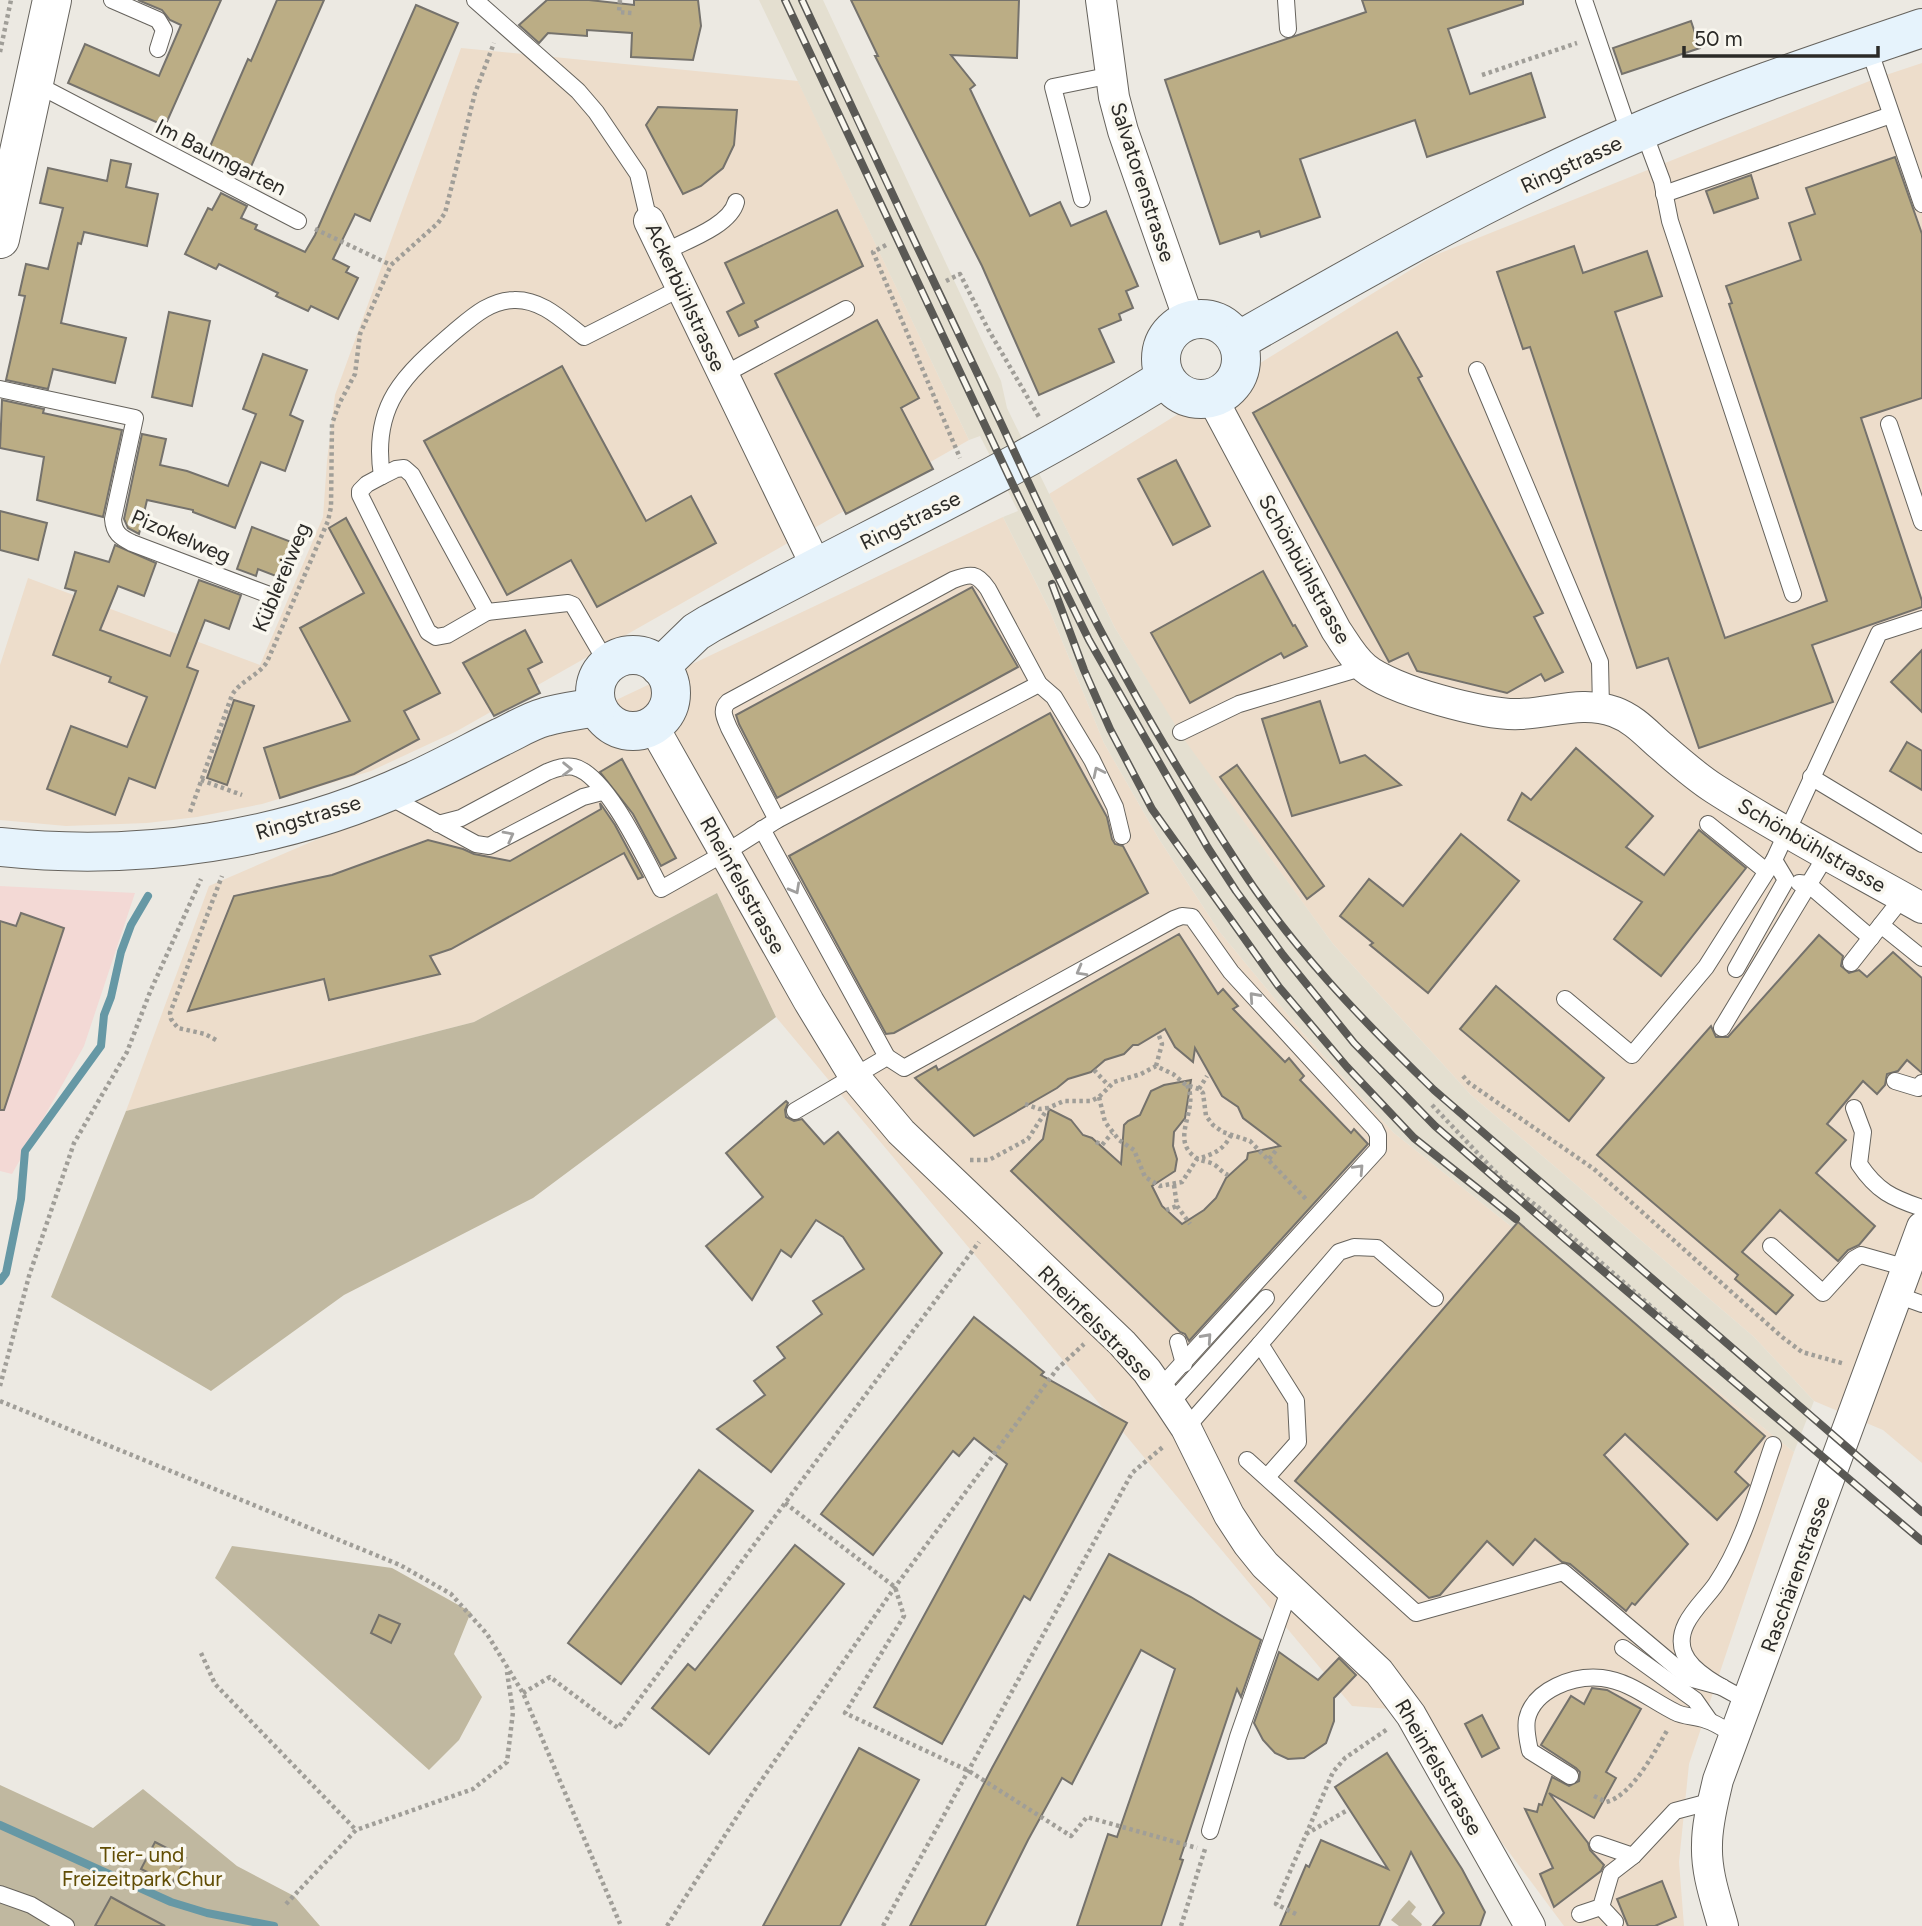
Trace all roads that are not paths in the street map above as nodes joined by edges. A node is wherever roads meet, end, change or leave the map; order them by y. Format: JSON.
{"nodes":[{"id":1,"x":52,"y":0,"type":"edge"},
{"id":2,"x":112,"y":0,"type":"edge"},
{"id":3,"x":475,"y":0,"type":"edge"},
{"id":4,"x":1101,"y":0,"type":"edge"},
{"id":5,"x":1286,"y":0,"type":"edge"},
{"id":6,"x":1584,"y":0,"type":"edge"},
{"id":7,"x":1922,"y":28,"type":"edge"},
{"id":8,"x":1288,"y":29,"type":"dead end"},
{"id":9,"x":1868,"y":46,"type":"junction"},
{"id":10,"x":158,"y":49,"type":"dead end"},
{"id":11,"x":1112,"y":75,"type":"junction"},
{"id":12,"x":33,"y":83,"type":"junction"},
{"id":13,"x":1891,"y":115,"type":"junction"},
{"id":14,"x":1637,"y":133,"type":"junction"},
{"id":15,"x":1664,"y":194,"type":"junction"},
{"id":16,"x":1082,"y":198,"type":"dead end"},
{"id":17,"x":736,"y":202,"type":"dead end"},
{"id":18,"x":1922,"y":204,"type":"edge"},
{"id":19,"x":299,"y":221,"type":"road end"},
{"id":20,"x":649,"y":221,"type":"joint"},
{"id":21,"x":0,"y":239,"type":"edge"},
{"id":22,"x":664,"y":252,"type":"junction"},
{"id":23,"x":681,"y":288,"type":"junction"},
{"id":24,"x":846,"y":309,"type":"dead end"},
{"id":25,"x":1189,"y":320,"type":"junction"},
{"id":26,"x":1238,"y":341,"type":"junction"},
{"id":27,"x":1477,"y":370,"type":"dead end"},
{"id":28,"x":723,"y":374,"type":"junction"},
{"id":29,"x":1166,"y":378,"type":"junction"},
{"id":30,"x":0,"y":389,"type":"edge"},
{"id":31,"x":1212,"y":398,"type":"junction"},
{"id":32,"x":1889,"y":424,"type":"dead end"},
{"id":33,"x":382,"y":476,"type":"junction"},
{"id":34,"x":1922,"y":522,"type":"edge"},
{"id":35,"x":816,"y":566,"type":"junction"},
{"id":36,"x":1793,"y":594,"type":"dead end"},
{"id":37,"x":272,"y":596,"type":"dead end"},
{"id":38,"x":487,"y":612,"type":"junction"},
{"id":39,"x":1922,"y":619,"type":"edge"},
{"id":40,"x":608,"y":665,"type":"junction"},
{"id":41,"x":660,"y":667,"type":"junction"},
{"id":42,"x":1364,"y":667,"type":"junction"},
{"id":43,"x":1040,"y":684,"type":"junction"},
{"id":44,"x":597,"y":707,"type":"junction"},
{"id":45,"x":1601,"y":708,"type":"junction"},
{"id":46,"x":653,"y":726,"type":"junction"},
{"id":47,"x":1181,"y":732,"type":"dead end"},
{"id":48,"x":1811,"y":777,"type":"junction"},
{"id":49,"x":603,"y":792,"type":"junction"},
{"id":50,"x":383,"y":794,"type":"junction"},
{"id":51,"x":777,"y":820,"type":"junction"},
{"id":52,"x":438,"y":824,"type":"junction"},
{"id":53,"x":1708,"y":824,"type":"dead end"},
{"id":54,"x":762,"y":829,"type":"junction"},
{"id":55,"x":1786,"y":830,"type":"junction"},
{"id":56,"x":1122,"y":836,"type":"dead end"},
{"id":57,"x":1922,"y":844,"type":"edge"},
{"id":58,"x":0,"y":847,"type":"edge"},
{"id":59,"x":725,"y":853,"type":"junction"},
{"id":60,"x":1827,"y":853,"type":"junction"},
{"id":61,"x":1770,"y":865,"type":"junction"},
{"id":62,"x":1787,"y":880,"type":"junction"},
{"id":63,"x":1808,"y":884,"type":"junction"},
{"id":64,"x":1913,"y":903,"type":"edge"},
{"id":65,"x":1876,"y":931,"type":"junction"},
{"id":66,"x":1922,"y":958,"type":"edge"},
{"id":67,"x":1851,"y":963,"type":"dead end"},
{"id":68,"x":1736,"y":969,"type":"dead end"},
{"id":69,"x":1565,"y":999,"type":"dead end"},
{"id":70,"x":1722,"y":1028,"type":"dead end"},
{"id":71,"x":887,"y":1057,"type":"junction"},
{"id":72,"x":854,"y":1076,"type":"junction"},
{"id":73,"x":1895,"y":1082,"type":"dead end"},
{"id":74,"x":1922,"y":1083,"type":"edge"},
{"id":75,"x":1854,"y":1108,"type":"dead end"},
{"id":76,"x":795,"y":1111,"type":"dead end"},
{"id":77,"x":1922,"y":1208,"type":"edge"},
{"id":78,"x":1922,"y":1227,"type":"edge"},
{"id":79,"x":1771,"y":1246,"type":"dead end"},
{"id":80,"x":1909,"y":1289,"type":"edge"},
{"id":81,"x":1266,"y":1298,"type":"dead end"},
{"id":82,"x":1435,"y":1298,"type":"dead end"},
{"id":83,"x":1178,"y":1342,"type":"dead end"},
{"id":84,"x":1260,"y":1344,"type":"junction"},
{"id":85,"x":1184,"y":1364,"type":"junction"},
{"id":86,"x":1172,"y":1407,"type":"junction"},
{"id":87,"x":1773,"y":1445,"type":"dead end"},
{"id":88,"x":1247,"y":1460,"type":"dead end"},
{"id":89,"x":1268,"y":1477,"type":"junction"},
{"id":90,"x":1290,"y":1588,"type":"junction"},
{"id":91,"x":1623,"y":1648,"type":"dead end"},
{"id":92,"x":1735,"y":1694,"type":"junction"},
{"id":93,"x":1709,"y":1720,"type":"junction"},
{"id":94,"x":1734,"y":1735,"type":"junction"},
{"id":95,"x":1570,"y":1776,"type":"dead end"},
{"id":96,"x":1713,"y":1801,"type":"junction"},
{"id":97,"x":1210,"y":1831,"type":"road end"},
{"id":98,"x":1598,"y":1844,"type":"dead end"},
{"id":99,"x":1633,"y":1856,"type":"junction"},
{"id":100,"x":0,"y":1894,"type":"edge"},
{"id":101,"x":1601,"y":1907,"type":"junction"},
{"id":102,"x":1580,"y":1914,"type":"dead end"},
{"id":103,"x":1615,"y":1922,"type":"dead end"},
{"id":104,"x":66,"y":1926,"type":"edge"},
{"id":105,"x":1530,"y":1926,"type":"edge"},
{"id":106,"x":1725,"y":1926,"type":"edge"},
{"id":107,"x":1742,"y":1926,"type":"edge"}],
"edges":[{"from":1,"to":12,"type":"street"},
{"from":2,"to":10,"type":"lane"},
{"from":3,"to":20,"type":"lane","name":"Ackerbühlstrasse"},
{"from":4,"to":11,"type":"street","name":"Salvatorenstrasse"},
{"from":5,"to":8,"type":"lane"},
{"from":6,"to":14,"type":"lane"},
{"from":7,"to":9,"type":"main road","name":"Ringstrasse"},
{"from":9,"to":13,"type":"lane"},
{"from":9,"to":14,"type":"main road","name":"Ringstrasse"},
{"from":11,"to":16,"type":"lane"},
{"from":11,"to":25,"type":"street","name":"Salvatorenstrasse"},
{"from":12,"to":19,"type":"lane","name":"Im Baumgarten"},
{"from":12,"to":21,"type":"street"},
{"from":13,"to":15,"type":"lane"},
{"from":13,"to":18,"type":"lane"},
{"from":14,"to":15,"type":"lane"},
{"from":14,"to":26,"type":"main road","name":"Ringstrasse"},
{"from":15,"to":36,"type":"lane"},
{"from":17,"to":22,"type":"lane"},
{"from":20,"to":22,"type":"street","name":"Ackerbühlstrasse"},
{"from":22,"to":23,"type":"street","name":"Ackerbühlstrasse"},
{"from":23,"to":28,"type":"street","name":"Ackerbühlstrasse"},
{"from":23,"to":33,"type":"lane"},
{"from":24,"to":28,"type":"lane"},
{"from":25,"to":26,"type":"main road"},
{"from":25,"to":29,"type":"main road"},
{"from":26,"to":31,"type":"main road"},
{"from":27,"to":45,"type":"lane"},
{"from":28,"to":35,"type":"street","name":"Ackerbühlstrasse"},
{"from":29,"to":31,"type":"main road"},
{"from":29,"to":35,"type":"main road","name":"Ringstrasse"},
{"from":30,"to":37,"type":"lane","name":"Pizokelweg"},
{"from":31,"to":42,"type":"street","name":"Schönbühlstrasse"},
{"from":32,"to":34,"type":"lane"},
{"from":33,"to":38,"type":"lane"},
{"from":33,"to":38,"type":"lane"},
{"from":35,"to":41,"type":"main road","name":"Ringstrasse"},
{"from":38,"to":40,"type":"lane"},
{"from":39,"to":48,"type":"lane"},
{"from":40,"to":41,"type":"main road"},
{"from":40,"to":44,"type":"main road"},
{"from":41,"to":46,"type":"main road"},
{"from":42,"to":45,"type":"street","name":"Schönbühlstrasse"},
{"from":42,"to":47,"type":"lane"},
{"from":43,"to":51,"type":"lane"},
{"from":43,"to":51,"type":"lane"},
{"from":56,"to":43,"type":"lane","one_way":true},
{"from":44,"to":46,"type":"main road"},
{"from":44,"to":50,"type":"main road","name":"Ringstrasse"},
{"from":45,"to":55,"type":"street","name":"Schönbühlstrasse"},
{"from":46,"to":59,"type":"street","name":"Rheinfelsstrasse"},
{"from":48,"to":55,"type":"lane"},
{"from":48,"to":57,"type":"lane"},
{"from":52,"to":49,"type":"lane","one_way":true},
{"from":52,"to":49,"type":"lane","one_way":true},
{"from":49,"to":59,"type":"lane"},
{"from":50,"to":52,"type":"lane"},
{"from":50,"to":58,"type":"main road","name":"Ringstrasse"},
{"from":51,"to":54,"type":"lane"},
{"from":53,"to":61,"type":"lane"},
{"from":54,"to":59,"type":"lane"},
{"from":54,"to":71,"type":"lane","one_way":true},
{"from":55,"to":60,"type":"street","name":"Schönbühlstrasse"},
{"from":55,"to":61,"type":"lane"},
{"from":59,"to":72,"type":"street","name":"Rheinfelsstrasse"},
{"from":60,"to":63,"type":"lane"},
{"from":60,"to":64,"type":"street","name":"Schönbühlstrasse"},
{"from":61,"to":62,"type":"lane"},
{"from":61,"to":69,"type":"lane"},
{"from":62,"to":63,"type":"lane"},
{"from":62,"to":68,"type":"lane"},
{"from":63,"to":65,"type":"lane"},
{"from":63,"to":70,"type":"lane"},
{"from":64,"to":65,"type":"lane"},
{"from":65,"to":66,"type":"lane"},
{"from":65,"to":67,"type":"lane"},
{"from":71,"to":72,"type":"lane"},
{"from":85,"to":71,"type":"lane","one_way":true},
{"from":72,"to":76,"type":"lane"},
{"from":72,"to":86,"type":"street","name":"Rheinfelsstrasse"},
{"from":73,"to":74,"type":"lane"},
{"from":75,"to":77,"type":"lane"},
{"from":78,"to":80,"type":"street","name":"Raschärenstrasse"},
{"from":79,"to":80,"type":"lane"},
{"from":80,"to":92,"type":"street","name":"Raschärenstrasse"},
{"from":81,"to":86,"type":"lane"},
{"from":82,"to":84,"type":"lane"},
{"from":83,"to":85,"type":"lane"},
{"from":84,"to":86,"type":"lane"},
{"from":84,"to":89,"type":"lane"},
{"from":85,"to":86,"type":"lane"},
{"from":86,"to":90,"type":"street","name":"Rheinfelsstrasse"},
{"from":87,"to":92,"type":"lane"},
{"from":88,"to":89,"type":"lane"},
{"from":89,"to":92,"type":"lane"},
{"from":90,"to":97,"type":"lane"},
{"from":90,"to":105,"type":"street","name":"Rheinfelsstrasse"},
{"from":91,"to":93,"type":"lane"},
{"from":92,"to":94,"type":"street","name":"Raschärenstrasse"},
{"from":93,"to":94,"type":"lane"},
{"from":93,"to":95,"type":"lane"},
{"from":94,"to":96,"type":"street","name":"Raschärenstrasse"},
{"from":96,"to":99,"type":"lane"},
{"from":96,"to":106,"type":"street","name":"Raschärenstrasse"},
{"from":98,"to":99,"type":"lane"},
{"from":99,"to":101,"type":"lane"},
{"from":100,"to":104,"type":"lane"},
{"from":101,"to":102,"type":"lane"},
{"from":101,"to":103,"type":"lane"},
{"from":106,"to":107,"type":"street"}]}
